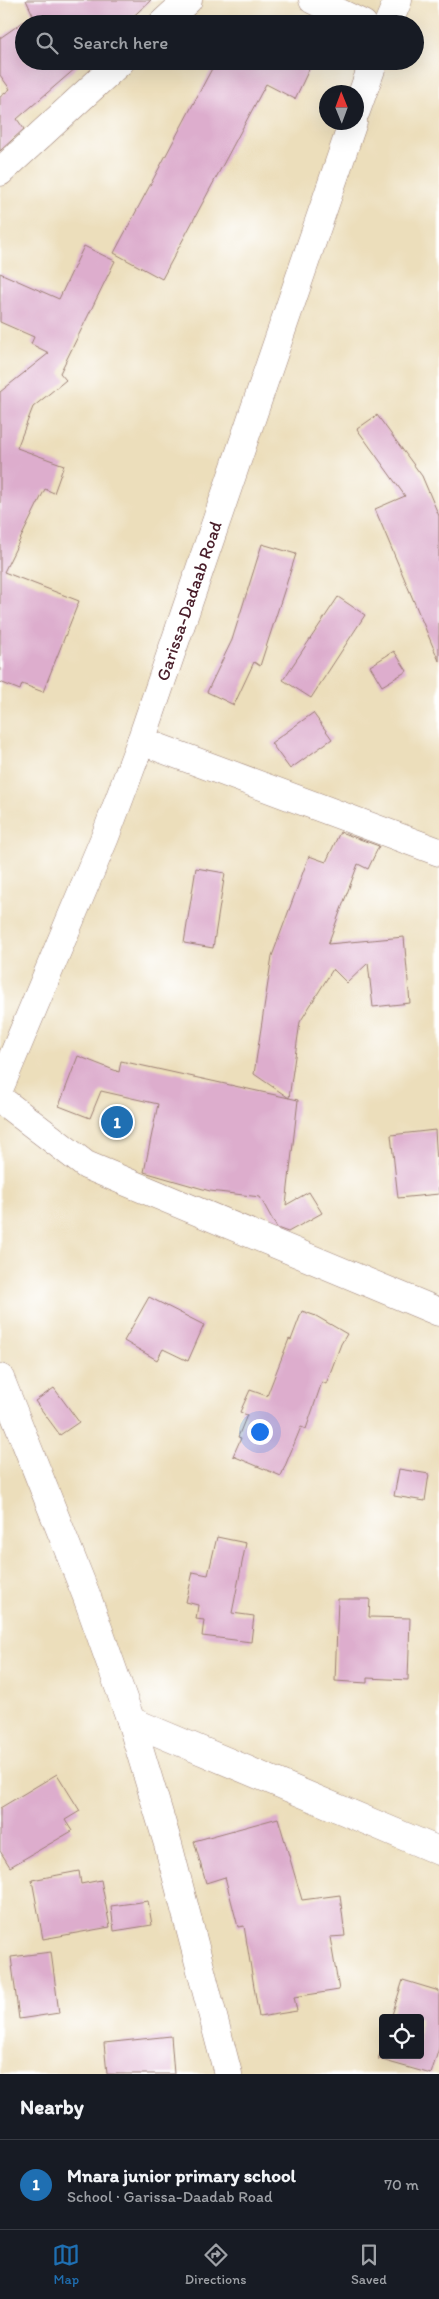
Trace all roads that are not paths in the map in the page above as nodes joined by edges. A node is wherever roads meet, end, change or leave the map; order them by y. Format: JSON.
{"nodes":[{"id":1,"x":188,"y":0,"type":"edge"},
{"id":2,"x":313,"y":0,"type":"edge"},
{"id":3,"x":398,"y":0,"type":"edge"},
{"id":4,"x":172,"y":15,"type":"edge"},
{"id":5,"x":344,"y":15,"type":"edge"},
{"id":6,"x":392,"y":15,"type":"edge"},
{"id":7,"x":111,"y":70,"type":"edge"},
{"id":8,"x":371,"y":70,"type":"edge"},
{"id":9,"x":364,"y":89,"type":"edge"},
{"id":10,"x":350,"y":130,"type":"edge"},
{"id":11,"x":0,"y":172,"type":"edge"},
{"id":12,"x":141,"y":741,"type":"junction"},
{"id":13,"x":439,"y":852,"type":"edge"},
{"id":14,"x":2,"y":1076,"type":"edge"},
{"id":15,"x":0,"y":1099,"type":"edge"},
{"id":16,"x":439,"y":1312,"type":"edge"},
{"id":17,"x":0,"y":1378,"type":"edge"},
{"id":18,"x":131,"y":1721,"type":"junction"},
{"id":19,"x":439,"y":1851,"type":"edge"},
{"id":20,"x":228,"y":2074,"type":"edge"}],
"edges":[{"from":1,"to":4,"type":"main road"},
{"from":2,"to":5,"type":"main road"},
{"from":3,"to":6,"type":"main road"},
{"from":7,"to":11,"type":"main road"},
{"from":8,"to":9,"type":"main road"},
{"from":10,"to":12,"type":"main road","name":"Garissa-Dadaab Road"},
{"from":12,"to":13,"type":"main road"},
{"from":12,"to":14,"type":"main road","name":"Garissa-Dadaab Road"},
{"from":15,"to":16,"type":"main road"},
{"from":17,"to":18,"type":"main road"},
{"from":18,"to":19,"type":"main road"},
{"from":18,"to":20,"type":"main road"}]}
